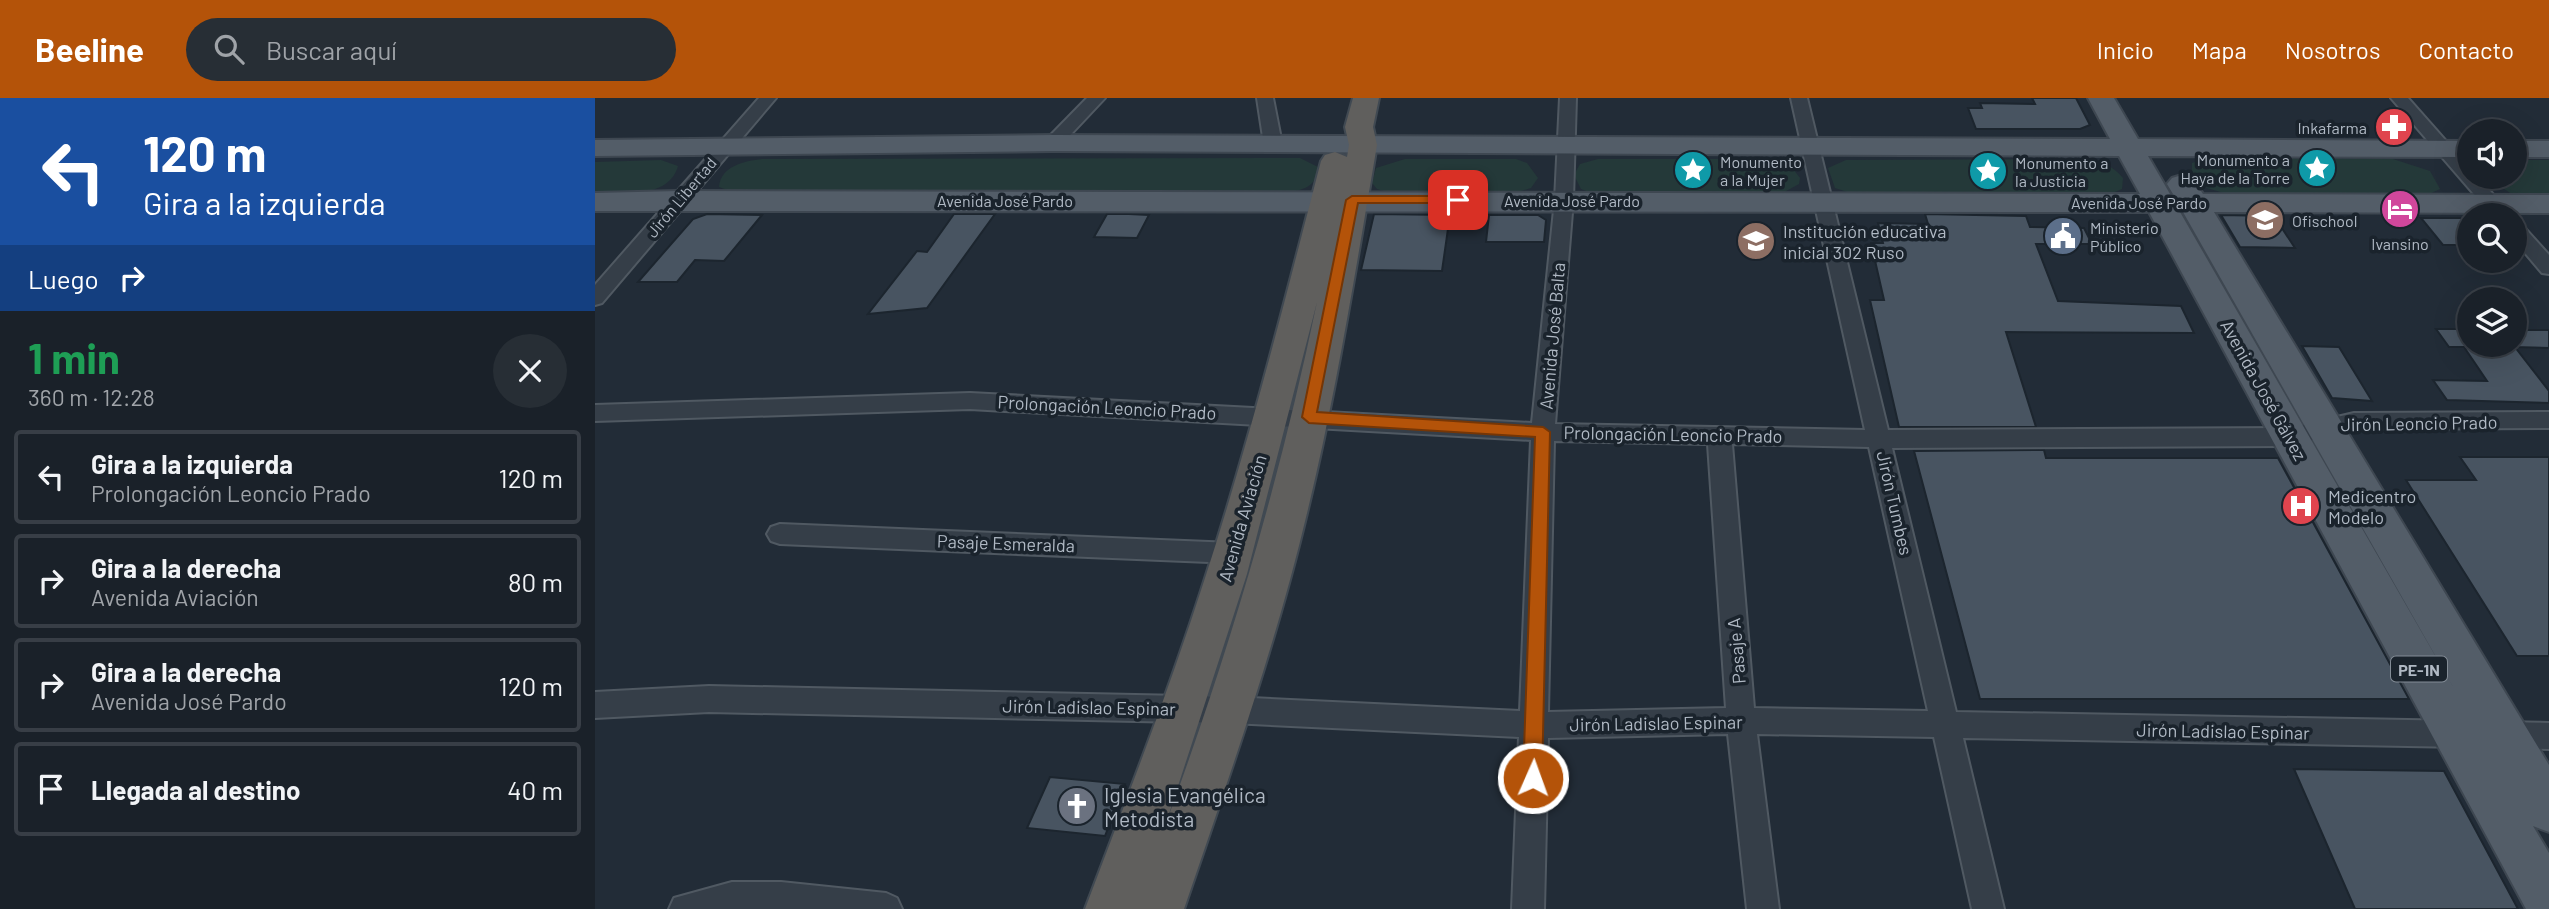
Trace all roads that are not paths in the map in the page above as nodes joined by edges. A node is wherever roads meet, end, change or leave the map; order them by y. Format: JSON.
{"nodes":[{"id":1,"x":768,"y":98,"type":"edge"},
{"id":2,"x":1097,"y":98,"type":"edge"},
{"id":3,"x":1265,"y":98,"type":"edge"},
{"id":4,"x":1366,"y":98,"type":"edge"},
{"id":5,"x":1567,"y":98,"type":"edge"},
{"id":6,"x":1799,"y":98,"type":"edge"},
{"id":7,"x":2101,"y":98,"type":"edge"},
{"id":8,"x":2399,"y":98,"type":"edge"},
{"id":9,"x":2143,"y":118,"type":"dead end"},
{"id":10,"x":1354,"y":139,"type":"junction"},
{"id":11,"x":1053,"y":143,"type":"junction"},
{"id":12,"x":1273,"y":144,"type":"junction"},
{"id":13,"x":1810,"y":144,"type":"junction"},
{"id":14,"x":1566,"y":145,"type":"junction"},
{"id":15,"x":724,"y":146,"type":"junction"},
{"id":16,"x":2144,"y":147,"type":"junction"},
{"id":17,"x":595,"y":148,"type":"edge"},
{"id":18,"x":2456,"y":149,"type":"edge"},
{"id":19,"x":2527,"y":149,"type":"edge"},
{"id":20,"x":2549,"y":149,"type":"edge"},
{"id":21,"x":679,"y":200,"type":"junction"},
{"id":22,"x":1339,"y":200,"type":"junction"},
{"id":23,"x":1564,"y":200,"type":"junction"},
{"id":24,"x":1825,"y":201,"type":"junction"},
{"id":25,"x":595,"y":202,"type":"edge"},
{"id":26,"x":2159,"y":202,"type":"junction"},
{"id":27,"x":2193,"y":202,"type":"junction"},
{"id":28,"x":2492,"y":203,"type":"edge"},
{"id":29,"x":2549,"y":204,"type":"edge"},
{"id":30,"x":2527,"y":207,"type":"edge"},
{"id":31,"x":2457,"y":209,"type":"edge"},
{"id":32,"x":2527,"y":243,"type":"edge"},
{"id":33,"x":2549,"y":268,"type":"edge"},
{"id":34,"x":595,"y":298,"type":"edge"},
{"id":35,"x":595,"y":413,"type":"edge"},
{"id":36,"x":1290,"y":417,"type":"junction"},
{"id":37,"x":2549,"y":420,"type":"edge"},
{"id":38,"x":2307,"y":431,"type":"junction"},
{"id":39,"x":1543,"y":432,"type":"junction"},
{"id":40,"x":1719,"y":434,"type":"junction"},
{"id":41,"x":1880,"y":439,"type":"junction"},
{"id":42,"x":780,"y":534,"type":"dead end"},
{"id":43,"x":1233,"y":553,"type":"junction"},
{"id":44,"x":595,"y":705,"type":"edge"},
{"id":45,"x":1183,"y":709,"type":"junction"},
{"id":46,"x":1231,"y":710,"type":"junction"},
{"id":47,"x":1741,"y":721,"type":"junction"},
{"id":48,"x":1535,"y":725,"type":"junction"},
{"id":49,"x":1945,"y":727,"type":"junction"},
{"id":50,"x":2456,"y":734,"type":"junction"},
{"id":51,"x":2527,"y":735,"type":"edge"},
{"id":52,"x":2549,"y":808,"type":"edge"},
{"id":53,"x":2549,"y":901,"type":"edge"},
{"id":54,"x":685,"y":909,"type":"edge"},
{"id":55,"x":887,"y":909,"type":"edge"},
{"id":56,"x":1109,"y":909,"type":"edge"},
{"id":57,"x":1159,"y":909,"type":"edge"},
{"id":58,"x":1528,"y":909,"type":"edge"},
{"id":59,"x":1763,"y":909,"type":"edge"},
{"id":60,"x":1988,"y":909,"type":"edge"}],
"edges":[{"from":1,"to":15,"type":"street","name":"Jirón Libertad"},
{"from":2,"to":11,"type":"street"},
{"from":3,"to":12,"type":"street"},
{"from":4,"to":10,"type":"highway","name":"Avenida Aviación"},
{"from":5,"to":14,"type":"street","name":"Avenida José Balta"},
{"from":6,"to":13,"type":"street","name":"Jirón Tumbes"},
{"from":7,"to":16,"type":"main road","name":"Avenida José Gálvez","number":"PE-1N"},
{"from":8,"to":18,"type":"street"},
{"from":9,"to":16,"type":"main road","name":"Avenida José Gálvez","number":"PE-1N"},
{"from":10,"to":12,"type":"main road"},
{"from":10,"to":14,"type":"main road"},
{"from":10,"to":22,"type":"highway","name":"Avenida Aviación"},
{"from":11,"to":12,"type":"main road"},
{"from":11,"to":15,"type":"main road"},
{"from":13,"to":14,"type":"main road"},
{"from":13,"to":16,"type":"main road"},
{"from":13,"to":24,"type":"street","name":"Jirón Tumbes"},
{"from":14,"to":23,"type":"street","name":"Avenida José Balta"},
{"from":15,"to":17,"type":"main road"},
{"from":15,"to":21,"type":"street","name":"Jirón Libertad"},
{"from":16,"to":18,"type":"main road"},
{"from":16,"to":26,"type":"main road","name":"Avenida José Gálvez","number":"PE-1N"},
{"from":16,"to":27,"type":"main road","name":"Avenida José Gálvez","number":"PE-1N"},
{"from":18,"to":28,"type":"street"},
{"from":19,"to":20,"type":"main road"},
{"from":21,"to":22,"type":"main road","name":"Avenida José Pardo"},
{"from":21,"to":25,"type":"main road","name":"Avenida José Pardo"},
{"from":21,"to":34,"type":"street","name":"Jirón Libertad"},
{"from":22,"to":23,"type":"main road","name":"Avenida José Pardo"},
{"from":22,"to":36,"type":"highway","name":"Avenida Aviación"},
{"from":23,"to":24,"type":"main road","name":"Avenida José Pardo"},
{"from":23,"to":39,"type":"street","name":"Avenida José Balta"},
{"from":24,"to":26,"type":"main road","name":"Avenida José Pardo"},
{"from":24,"to":41,"type":"street","name":"Jirón Tumbes"},
{"from":26,"to":27,"type":"main road","name":"Avenida José Pardo"},
{"from":26,"to":38,"type":"main road","name":"Avenida José Gálvez","number":"PE-1N"},
{"from":27,"to":31,"type":"main road","name":"Avenida José Pardo"},
{"from":27,"to":38,"type":"main road","name":"Avenida José Gálvez","number":"PE-1N"},
{"from":29,"to":30,"type":"main road","name":"Avenida José Pardo"},
{"from":32,"to":33,"type":"street"},
{"from":35,"to":36,"type":"street","name":"Prolongación Leoncio Prado"},
{"from":36,"to":39,"type":"street","name":"Prolongación Leoncio Prado"},
{"from":36,"to":43,"type":"highway","name":"Avenida Aviación"},
{"from":36,"to":46,"type":"highway","name":"Avenida Aviación"},
{"from":37,"to":38,"type":"street","name":"Jirón Leoncio Prado"},
{"from":38,"to":41,"type":"street","name":"Prolongación Leoncio Prado"},
{"from":38,"to":50,"type":"main road","name":"Avenida José Gálvez","number":"PE-1N"},
{"from":38,"to":51,"type":"main road","name":"Avenida José Gálvez","number":"PE-1N"},
{"from":39,"to":40,"type":"street","name":"Prolongación Leoncio Prado"},
{"from":39,"to":48,"type":"street","name":"Avenida José Balta"},
{"from":40,"to":41,"type":"street","name":"Prolongación Leoncio Prado"},
{"from":40,"to":47,"type":"street","name":"Pasaje A"},
{"from":41,"to":49,"type":"street","name":"Jirón Tumbes"},
{"from":42,"to":43,"type":"street","name":"Pasaje Esmeralda"},
{"from":43,"to":45,"type":"highway","name":"Avenida Aviación"},
{"from":44,"to":45,"type":"street","name":"Jirón Ladislao Espinar"},
{"from":45,"to":46,"type":"street","name":"Jirón Ladislao Espinar"},
{"from":45,"to":56,"type":"highway","name":"Avenida Aviación"},
{"from":46,"to":48,"type":"street","name":"Jirón Ladislao Espinar"},
{"from":46,"to":57,"type":"highway","name":"Avenida Aviación"},
{"from":47,"to":48,"type":"street","name":"Jirón Ladislao Espinar"},
{"from":47,"to":49,"type":"street","name":"Jirón Ladislao Espinar"},
{"from":47,"to":59,"type":"street","name":"Pasaje A"},
{"from":48,"to":58,"type":"street","name":"Avenida José Balta"},
{"from":49,"to":50,"type":"street","name":"Jirón Ladislao Espinar"},
{"from":49,"to":60,"type":"street","name":"Jirón Tumbes"},
{"from":50,"to":51,"type":"street","name":"Jirón Ladislao Espinar"},
{"from":50,"to":53,"type":"main road","name":"Avenida José Gálvez","number":"PE-1N"},
{"from":51,"to":52,"type":"main road","name":"Avenida José Gálvez","number":"PE-1N"},
{"from":54,"to":55,"type":"street"}]}
